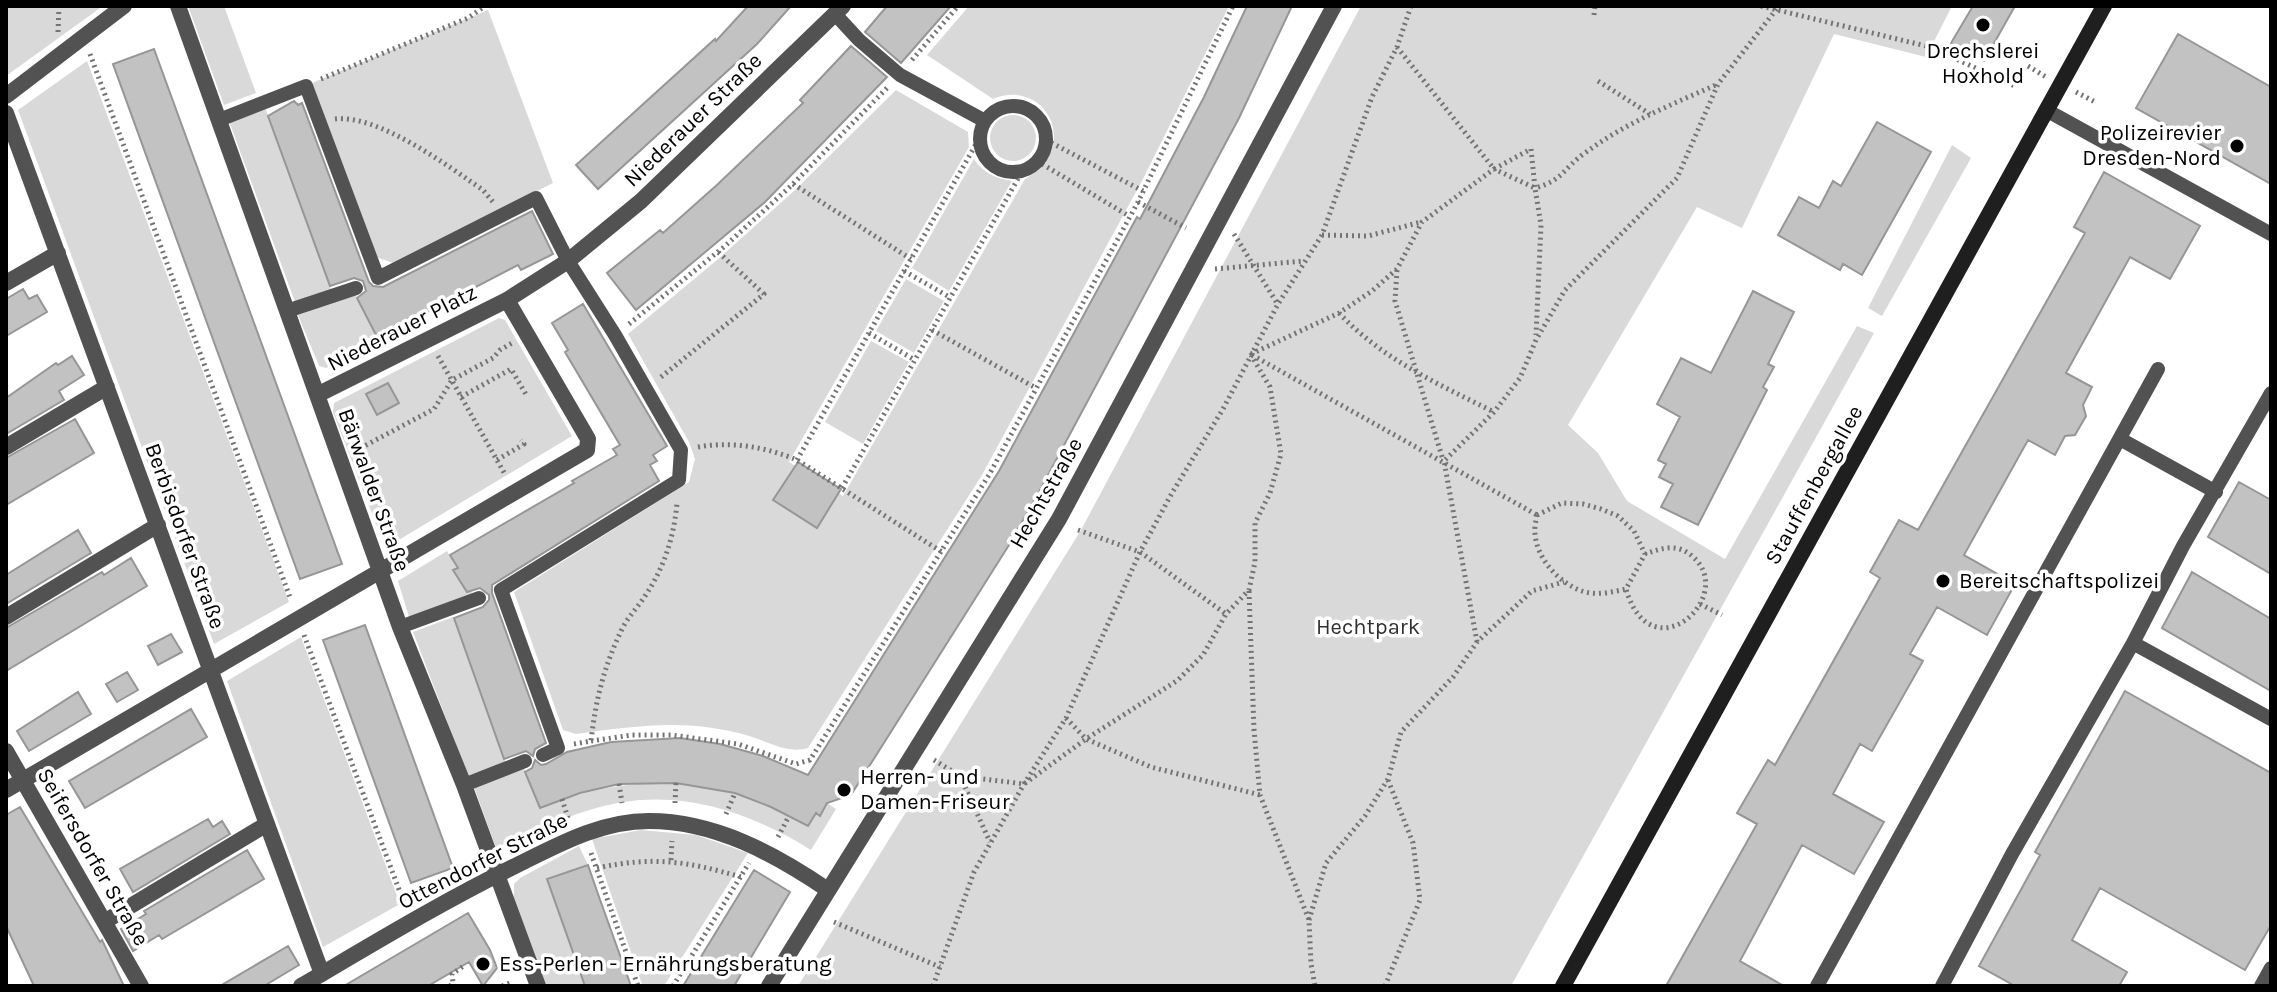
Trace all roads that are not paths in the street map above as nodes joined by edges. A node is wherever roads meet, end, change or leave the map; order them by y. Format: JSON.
{"nodes":[{"id":1,"x":124,"y":6,"type":"edge"},
{"id":2,"x":178,"y":6,"type":"edge"},
{"id":3,"x":1334,"y":6,"type":"edge"},
{"id":4,"x":2104,"y":6,"type":"edge"},
{"id":5,"x":839,"y":10,"type":"edge"},
{"id":6,"x":6,"y":96,"type":"edge"},
{"id":7,"x":2046,"y":110,"type":"junction"},
{"id":8,"x":6,"y":113,"type":"edge"},
{"id":9,"x":219,"y":120,"type":"junction"},
{"id":10,"x":985,"y":121,"type":"junction"},
{"id":11,"x":2271,"y":234,"type":"edge"},
{"id":12,"x":58,"y":253,"type":"junction"},
{"id":13,"x":568,"y":261,"type":"junction"},
{"id":14,"x":6,"y":283,"type":"edge"},
{"id":15,"x":366,"y":283,"type":"junction"},
{"id":16,"x":507,"y":300,"type":"junction"},
{"id":17,"x":287,"y":311,"type":"junction"},
{"id":18,"x":2158,"y":369,"type":"dead end"},
{"id":19,"x":107,"y":387,"type":"junction"},
{"id":20,"x":2271,"y":393,"type":"edge"},
{"id":21,"x":317,"y":395,"type":"junction"},
{"id":22,"x":2120,"y":439,"type":"junction"},
{"id":23,"x":6,"y":447,"type":"edge"},
{"id":24,"x":2216,"y":492,"type":"junction"},
{"id":25,"x":158,"y":525,"type":"junction"},
{"id":26,"x":380,"y":570,"type":"junction"},
{"id":27,"x":479,"y":598,"type":"dead end"},
{"id":28,"x":6,"y":617,"type":"edge"},
{"id":29,"x":400,"y":627,"type":"junction"},
{"id":30,"x":2133,"y":643,"type":"junction"},
{"id":31,"x":210,"y":669,"type":"junction"},
{"id":32,"x":2271,"y":719,"type":"edge"},
{"id":33,"x":6,"y":751,"type":"edge"},
{"id":34,"x":543,"y":755,"type":"dead end"},
{"id":35,"x":525,"y":761,"type":"dead end"},
{"id":36,"x":23,"y":779,"type":"junction"},
{"id":37,"x":464,"y":785,"type":"junction"},
{"id":38,"x":6,"y":790,"type":"edge"},
{"id":39,"x":267,"y":824,"type":"junction"},
{"id":40,"x":499,"y":874,"type":"junction"},
{"id":41,"x":828,"y":890,"type":"junction"},
{"id":42,"x":104,"y":922,"type":"junction"},
{"id":43,"x":2271,"y":968,"type":"edge"},
{"id":44,"x":322,"y":974,"type":"junction"},
{"id":45,"x":141,"y":986,"type":"edge"},
{"id":46,"x":301,"y":986,"type":"edge"},
{"id":47,"x":538,"y":986,"type":"edge"},
{"id":48,"x":769,"y":986,"type":"edge"},
{"id":49,"x":1563,"y":986,"type":"edge"},
{"id":50,"x":1817,"y":986,"type":"edge"},
{"id":51,"x":1942,"y":986,"type":"edge"},
{"id":52,"x":2261,"y":986,"type":"edge"}],
"edges":[{"from":1,"to":6,"type":"street"},
{"from":2,"to":9,"type":"street","name":"Bärwalder Straße"},
{"from":3,"to":41,"type":"street","name":"Hechtstraße"},
{"from":4,"to":7,"type":"main road","name":"Stauffenbergallee"},
{"from":5,"to":10,"type":"lane"},
{"from":5,"to":13,"type":"street","name":"Niederauer Straße"},
{"from":7,"to":11,"type":"lane"},
{"from":7,"to":49,"type":"main road","name":"Stauffenbergallee"},
{"from":8,"to":12,"type":"street","name":"Berbisdorfer Straße"},
{"from":9,"to":15,"type":"lane"},
{"from":9,"to":17,"type":"street","name":"Bärwalder Straße"},
{"from":10,"to":10,"type":"lane"},
{"from":12,"to":14,"type":"street"},
{"from":12,"to":19,"type":"street","name":"Berbisdorfer Straße"},
{"from":13,"to":15,"type":"lane"},
{"from":13,"to":16,"type":"street","name":"Niederauer Platz"},
{"from":13,"to":34,"type":"lane"},
{"from":15,"to":17,"type":"lane"},
{"from":16,"to":21,"type":"street","name":"Niederauer Platz"},
{"from":16,"to":26,"type":"street","name":"Niederauer Platz"},
{"from":17,"to":21,"type":"street","name":"Bärwalder Straße"},
{"from":18,"to":22,"type":"lane"},
{"from":19,"to":23,"type":"street"},
{"from":19,"to":25,"type":"street","name":"Berbisdorfer Straße"},
{"from":20,"to":24,"type":"lane"},
{"from":21,"to":26,"type":"street","name":"Bärwalder Straße"},
{"from":22,"to":24,"type":"lane"},
{"from":22,"to":50,"type":"lane"},
{"from":24,"to":30,"type":"lane"},
{"from":25,"to":28,"type":"street"},
{"from":25,"to":31,"type":"street","name":"Berbisdorfer Straße"},
{"from":26,"to":29,"type":"street","name":"Bärwalder Straße"},
{"from":26,"to":31,"type":"street","name":"Niederauer Platz"},
{"from":27,"to":29,"type":"lane"},
{"from":29,"to":37,"type":"street","name":"Bärwalder Straße"},
{"from":30,"to":32,"type":"lane"},
{"from":30,"to":51,"type":"lane"},
{"from":31,"to":36,"type":"street","name":"Niederauer Platz"},
{"from":31,"to":39,"type":"street","name":"Berbisdorfer Straße"},
{"from":33,"to":36,"type":"street","name":"Seifersdorfer Straße"},
{"from":35,"to":37,"type":"lane"},
{"from":36,"to":38,"type":"street","name":"Niederauer Platz"},
{"from":36,"to":42,"type":"street","name":"Seifersdorfer Straße"},
{"from":37,"to":40,"type":"street","name":"Bärwalder Straße"},
{"from":39,"to":42,"type":"street"},
{"from":39,"to":44,"type":"street","name":"Berbisdorfer Straße"},
{"from":40,"to":41,"type":"street","name":"Ottendorfer Straße"},
{"from":40,"to":44,"type":"street","name":"Ottendorfer Straße"},
{"from":40,"to":47,"type":"street","name":"Bärwalder Straße"},
{"from":41,"to":48,"type":"street","name":"Hechtstraße"},
{"from":42,"to":45,"type":"street","name":"Seifersdorfer Straße"},
{"from":43,"to":52,"type":"lane"},
{"from":44,"to":46,"type":"street","name":"Ottendorfer Straße"}]}
